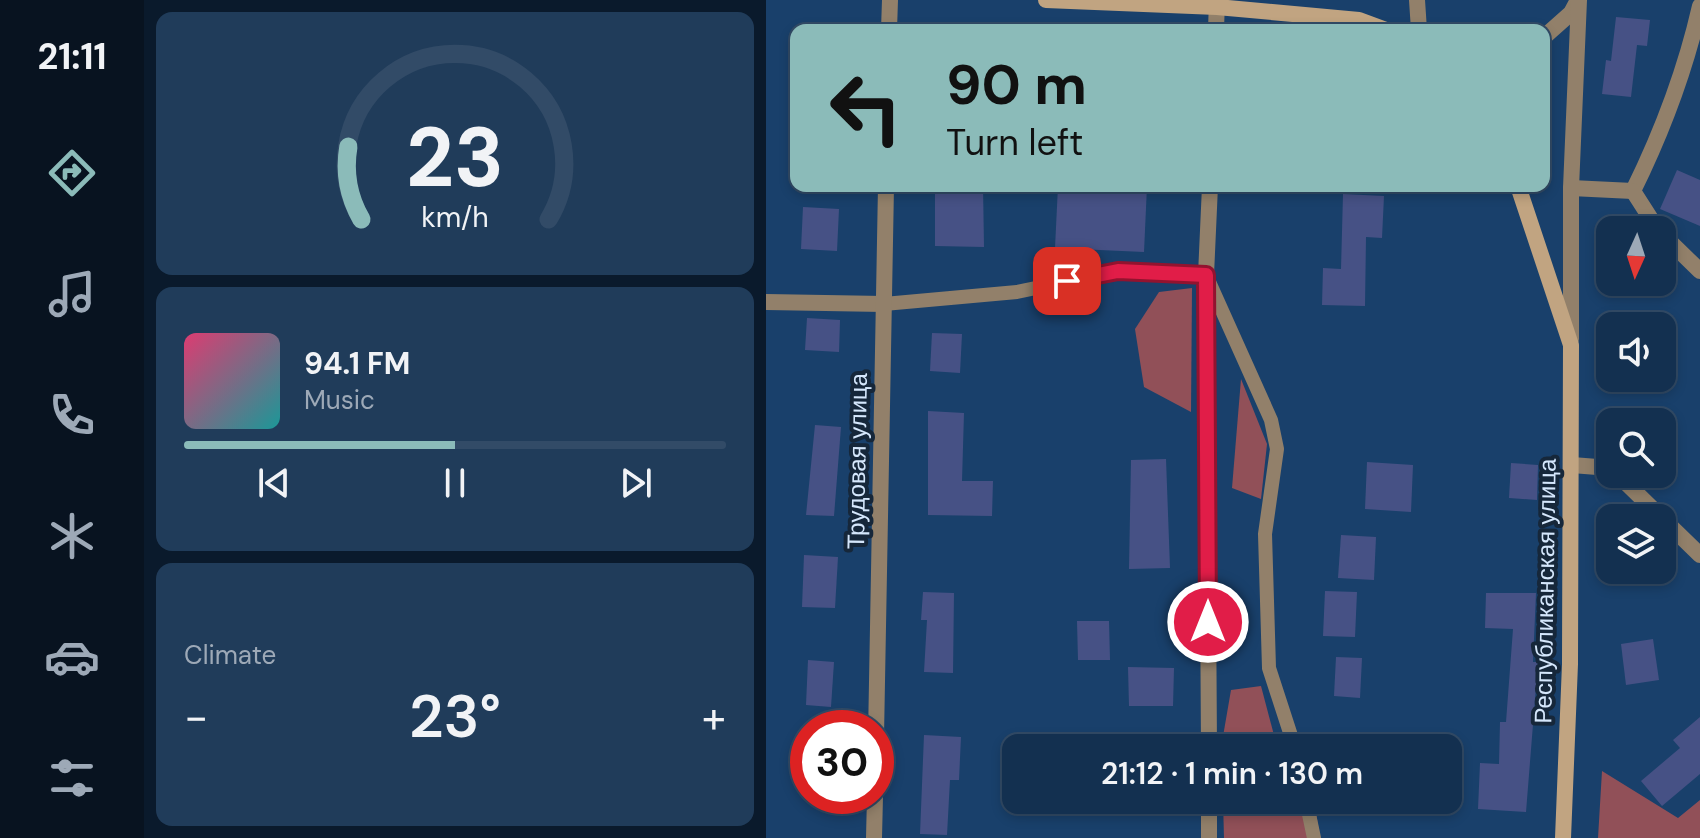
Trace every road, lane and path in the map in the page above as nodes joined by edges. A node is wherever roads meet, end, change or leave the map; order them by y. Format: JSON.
{"nodes":[{"id":1,"x":890,"y":0,"type":"edge"},
{"id":2,"x":1046,"y":0,"type":"edge"},
{"id":3,"x":1417,"y":0,"type":"edge"},
{"id":4,"x":1579,"y":0,"type":"edge"},
{"id":5,"x":1217,"y":4,"type":"edge"},
{"id":6,"x":1700,"y":6,"type":"edge"},
{"id":7,"x":889,"y":24,"type":"edge"},
{"id":8,"x":1216,"y":24,"type":"edge"},
{"id":9,"x":1370,"y":24,"type":"edge"},
{"id":10,"x":1419,"y":24,"type":"edge"},
{"id":11,"x":1550,"y":32,"type":"edge"},
{"id":12,"x":1571,"y":188,"type":"junction"},
{"id":13,"x":1633,"y":191,"type":"junction"},
{"id":14,"x":886,"y":192,"type":"edge"},
{"id":15,"x":1210,"y":192,"type":"edge"},
{"id":16,"x":1520,"y":192,"type":"edge"},
{"id":17,"x":1649,"y":216,"type":"edge"},
{"id":18,"x":1676,"y":248,"type":"edge"},
{"id":19,"x":1700,"y":271,"type":"edge"},
{"id":20,"x":1206,"y":275,"type":"junction"},
{"id":21,"x":766,"y":302,"type":"edge"},
{"id":22,"x":884,"y":304,"type":"junction"},
{"id":23,"x":1571,"y":345,"type":"junction"},
{"id":24,"x":1572,"y":465,"type":"junction"},
{"id":25,"x":1596,"y":467,"type":"edge"},
{"id":26,"x":1631,"y":488,"type":"edge"},
{"id":27,"x":1648,"y":504,"type":"edge"},
{"id":28,"x":1676,"y":532,"type":"edge"},
{"id":29,"x":1700,"y":555,"type":"edge"},
{"id":30,"x":876,"y":710,"type":"edge"},
{"id":31,"x":1209,"y":734,"type":"edge"},
{"id":32,"x":1290,"y":734,"type":"edge"},
{"id":33,"x":875,"y":814,"type":"edge"},
{"id":34,"x":1209,"y":814,"type":"edge"},
{"id":35,"x":1309,"y":814,"type":"edge"},
{"id":36,"x":874,"y":838,"type":"edge"},
{"id":37,"x":1209,"y":838,"type":"edge"},
{"id":38,"x":1314,"y":838,"type":"edge"},
{"id":39,"x":1563,"y":838,"type":"edge"}],
"edges":[{"from":1,"to":7,"type":"street"},
{"from":2,"to":5,"type":"street"},
{"from":3,"to":10,"type":"street"},
{"from":4,"to":11,"type":"street"},
{"from":4,"to":12,"type":"street"},
{"from":5,"to":8,"type":"street"},
{"from":5,"to":9,"type":"street"},
{"from":6,"to":13,"type":"street"},
{"from":12,"to":13,"type":"street"},
{"from":12,"to":23,"type":"street"},
{"from":13,"to":17,"type":"street"},
{"from":14,"to":22,"type":"street","name":"Трудовая улица"},
{"from":15,"to":20,"type":"street"},
{"from":16,"to":23,"type":"street","name":"Республиканская улица"},
{"from":18,"to":19,"type":"street"},
{"from":20,"to":22,"type":"lane"},
{"from":20,"to":31,"type":"street"},
{"from":20,"to":32,"type":"lane"},
{"from":21,"to":22,"type":"street"},
{"from":22,"to":30,"type":"street","name":"Трудовая улица"},
{"from":23,"to":24,"type":"street","name":"Республиканская улица"},
{"from":24,"to":25,"type":"street"},
{"from":24,"to":39,"type":"street","name":"Республиканская улица"},
{"from":26,"to":27,"type":"street"},
{"from":28,"to":29,"type":"street"},
{"from":33,"to":36,"type":"street"},
{"from":34,"to":37,"type":"street"},
{"from":35,"to":38,"type":"lane"}]}
